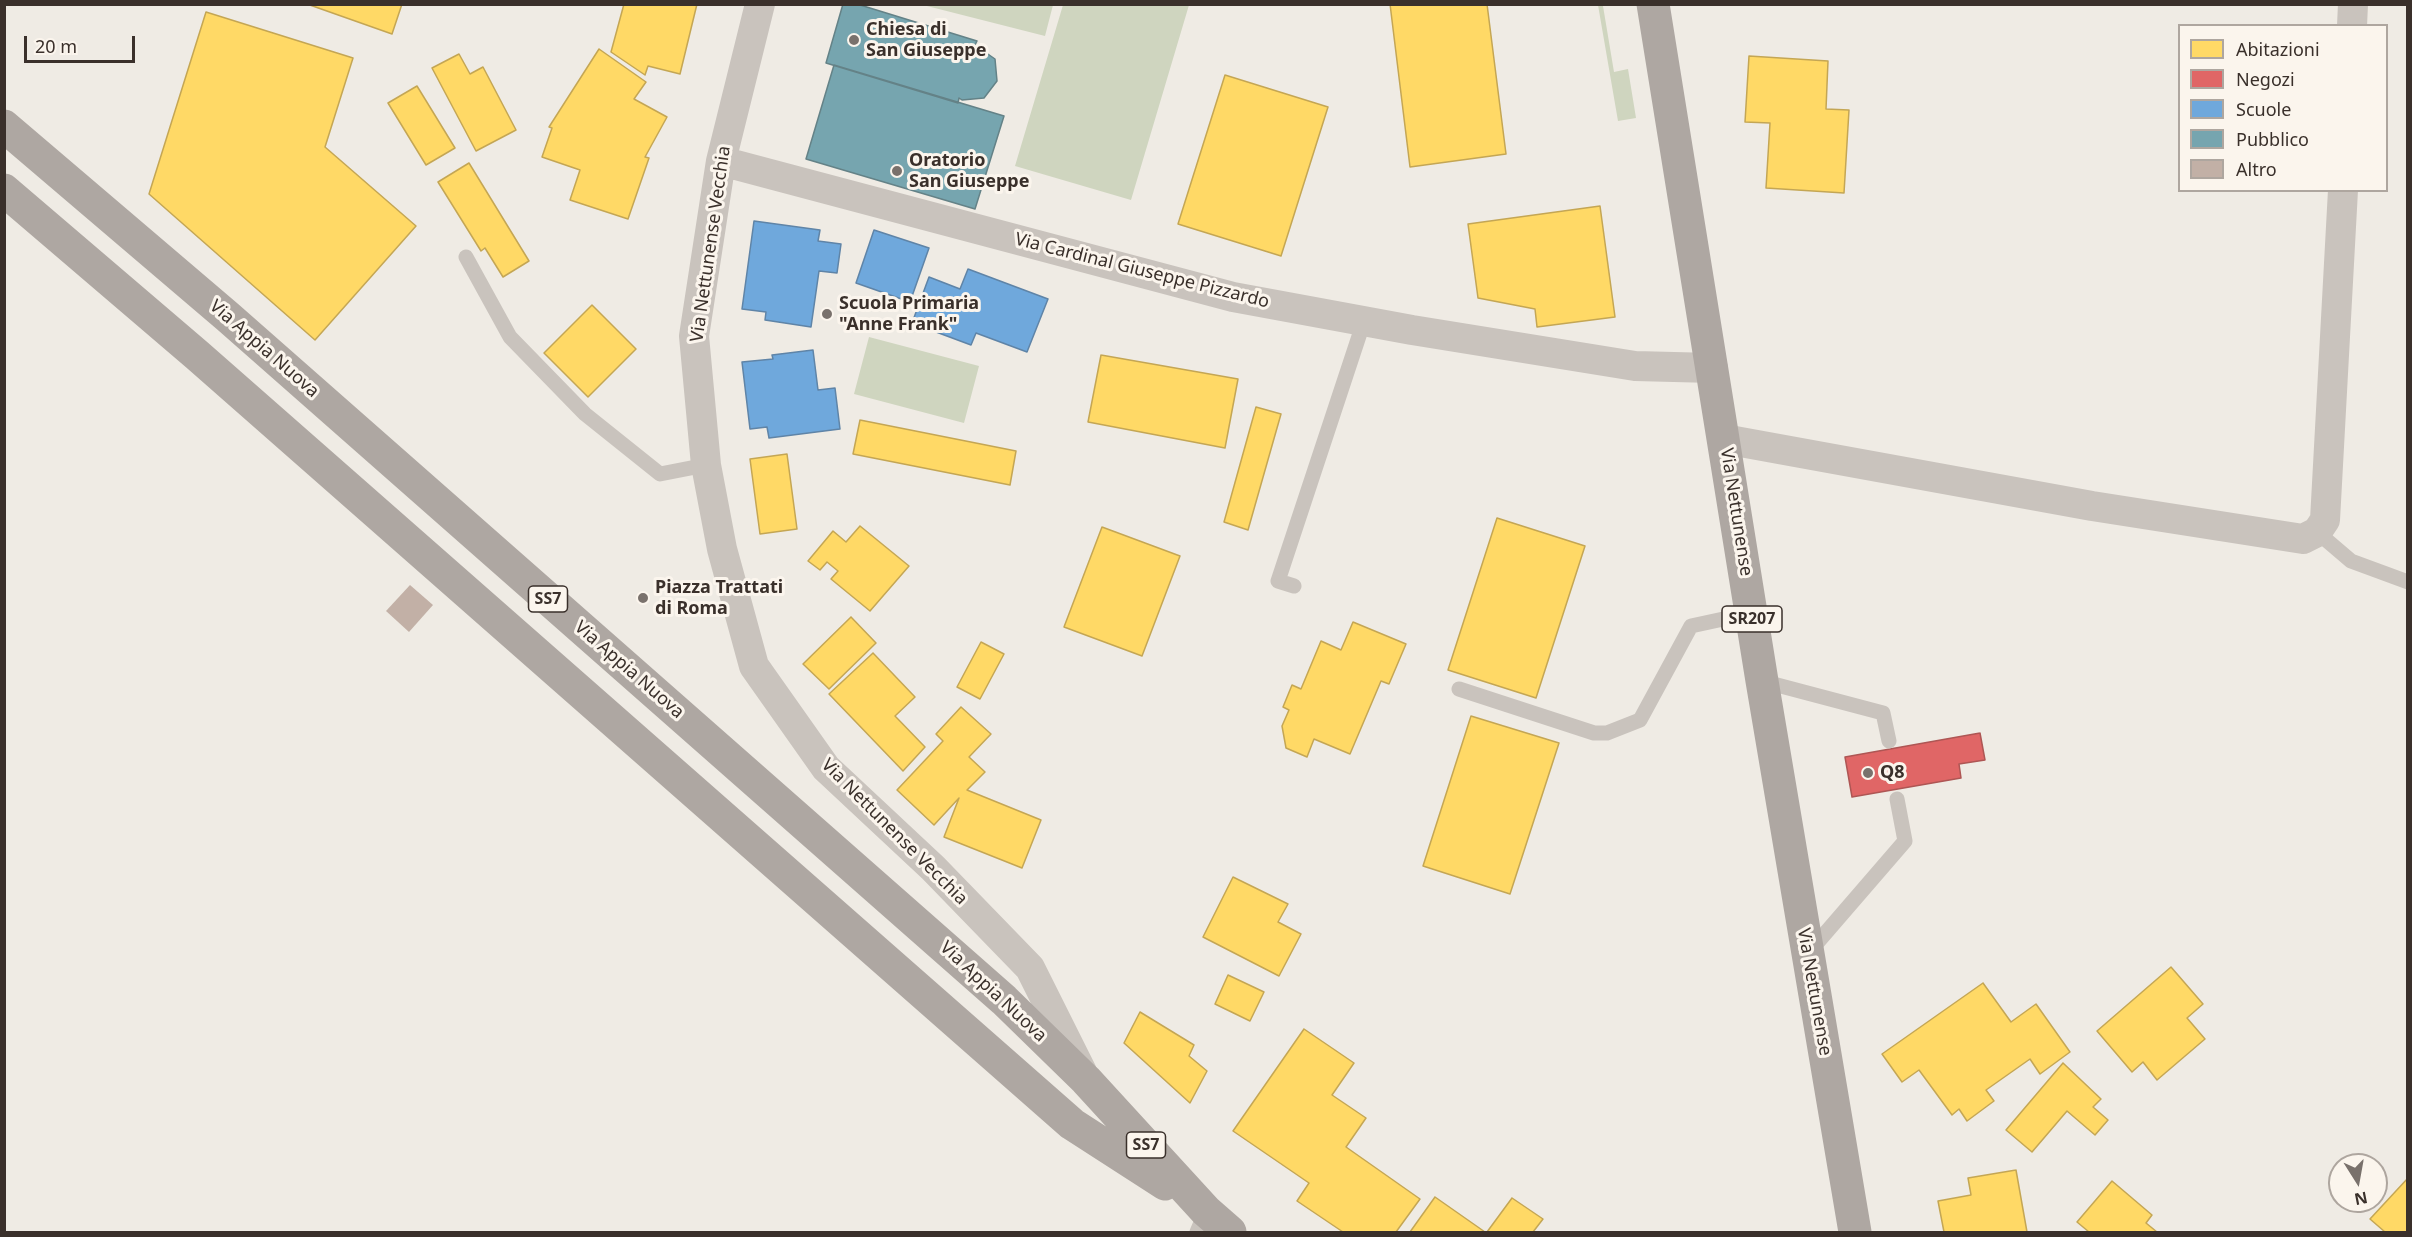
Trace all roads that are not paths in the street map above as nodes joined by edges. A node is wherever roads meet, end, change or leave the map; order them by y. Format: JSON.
{"nodes":[{"id":1,"x":760,"y":4,"type":"edge"},
{"id":2,"x":1653,"y":4,"type":"edge"},
{"id":3,"x":2353,"y":4,"type":"edge"},
{"id":4,"x":2352,"y":24,"type":"edge"},
{"id":5,"x":4,"y":126,"type":"edge"},
{"id":6,"x":721,"y":161,"type":"junction"},
{"id":7,"x":4,"y":190,"type":"edge"},
{"id":8,"x":2343,"y":192,"type":"edge"},
{"id":9,"x":466,"y":257,"type":"dead end"},
{"id":10,"x":1364,"y":321,"type":"junction"},
{"id":11,"x":1713,"y":368,"type":"junction"},
{"id":12,"x":1725,"y":440,"type":"junction"},
{"id":13,"x":706,"y":465,"type":"junction"},
{"id":14,"x":2317,"y":532,"type":"junction"},
{"id":15,"x":2408,"y":582,"type":"edge"},
{"id":16,"x":1294,"y":586,"type":"dead end"},
{"id":17,"x":1751,"y":613,"type":"junction"},
{"id":18,"x":1762,"y":681,"type":"junction"},
{"id":19,"x":1459,"y":689,"type":"dead end"},
{"id":20,"x":1889,"y":741,"type":"dead end"},
{"id":21,"x":1898,"y":799,"type":"dead end"},
{"id":22,"x":1808,"y":954,"type":"junction"},
{"id":23,"x":1086,"y":1080,"type":"junction"},
{"id":24,"x":1202,"y":1222,"type":"edge"},
{"id":25,"x":1230,"y":1233,"type":"edge"},
{"id":26,"x":1855,"y":1233,"type":"edge"}],
"edges":[{"from":1,"to":6,"type":"street","name":"Via Nettunense Vecchia"},
{"from":2,"to":11,"type":"main road","name":"Via Nettunense","number":"SR207"},
{"from":3,"to":4,"type":"street"},
{"from":5,"to":23,"type":"main road","name":"Via Appia Nuova","number":"SS7"},
{"from":6,"to":10,"type":"street","name":"Via Cardinal Giuseppe Pizzardo"},
{"from":6,"to":13,"type":"street","name":"Via Nettunense Vecchia"},
{"from":7,"to":24,"type":"main road","name":"Via Appia Nuova","number":"SS7"},
{"from":8,"to":14,"type":"street"},
{"from":9,"to":13,"type":"lane"},
{"from":10,"to":11,"type":"street","name":"Via Cardinal Giuseppe Pizzardo"},
{"from":10,"to":16,"type":"lane"},
{"from":11,"to":12,"type":"main road","name":"Via Nettunense","number":"SR207"},
{"from":12,"to":14,"type":"street"},
{"from":12,"to":17,"type":"main road","name":"Via Nettunense","number":"SR207"},
{"from":13,"to":23,"type":"street","name":"Via Nettunense Vecchia"},
{"from":14,"to":15,"type":"lane"},
{"from":17,"to":18,"type":"main road","name":"Via Nettunense","number":"SR207"},
{"from":17,"to":19,"type":"lane"},
{"from":18,"to":20,"type":"lane"},
{"from":18,"to":22,"type":"main road","name":"Via Nettunense","number":"SR207"},
{"from":21,"to":22,"type":"lane"},
{"from":22,"to":26,"type":"main road","name":"Via Nettunense","number":"SR207"},
{"from":23,"to":24,"type":"main road","name":"Via Appia Nuova","number":"SS7"},
{"from":24,"to":25,"type":"main road","name":"Via Appia Nuova","number":"SS7"}]}
